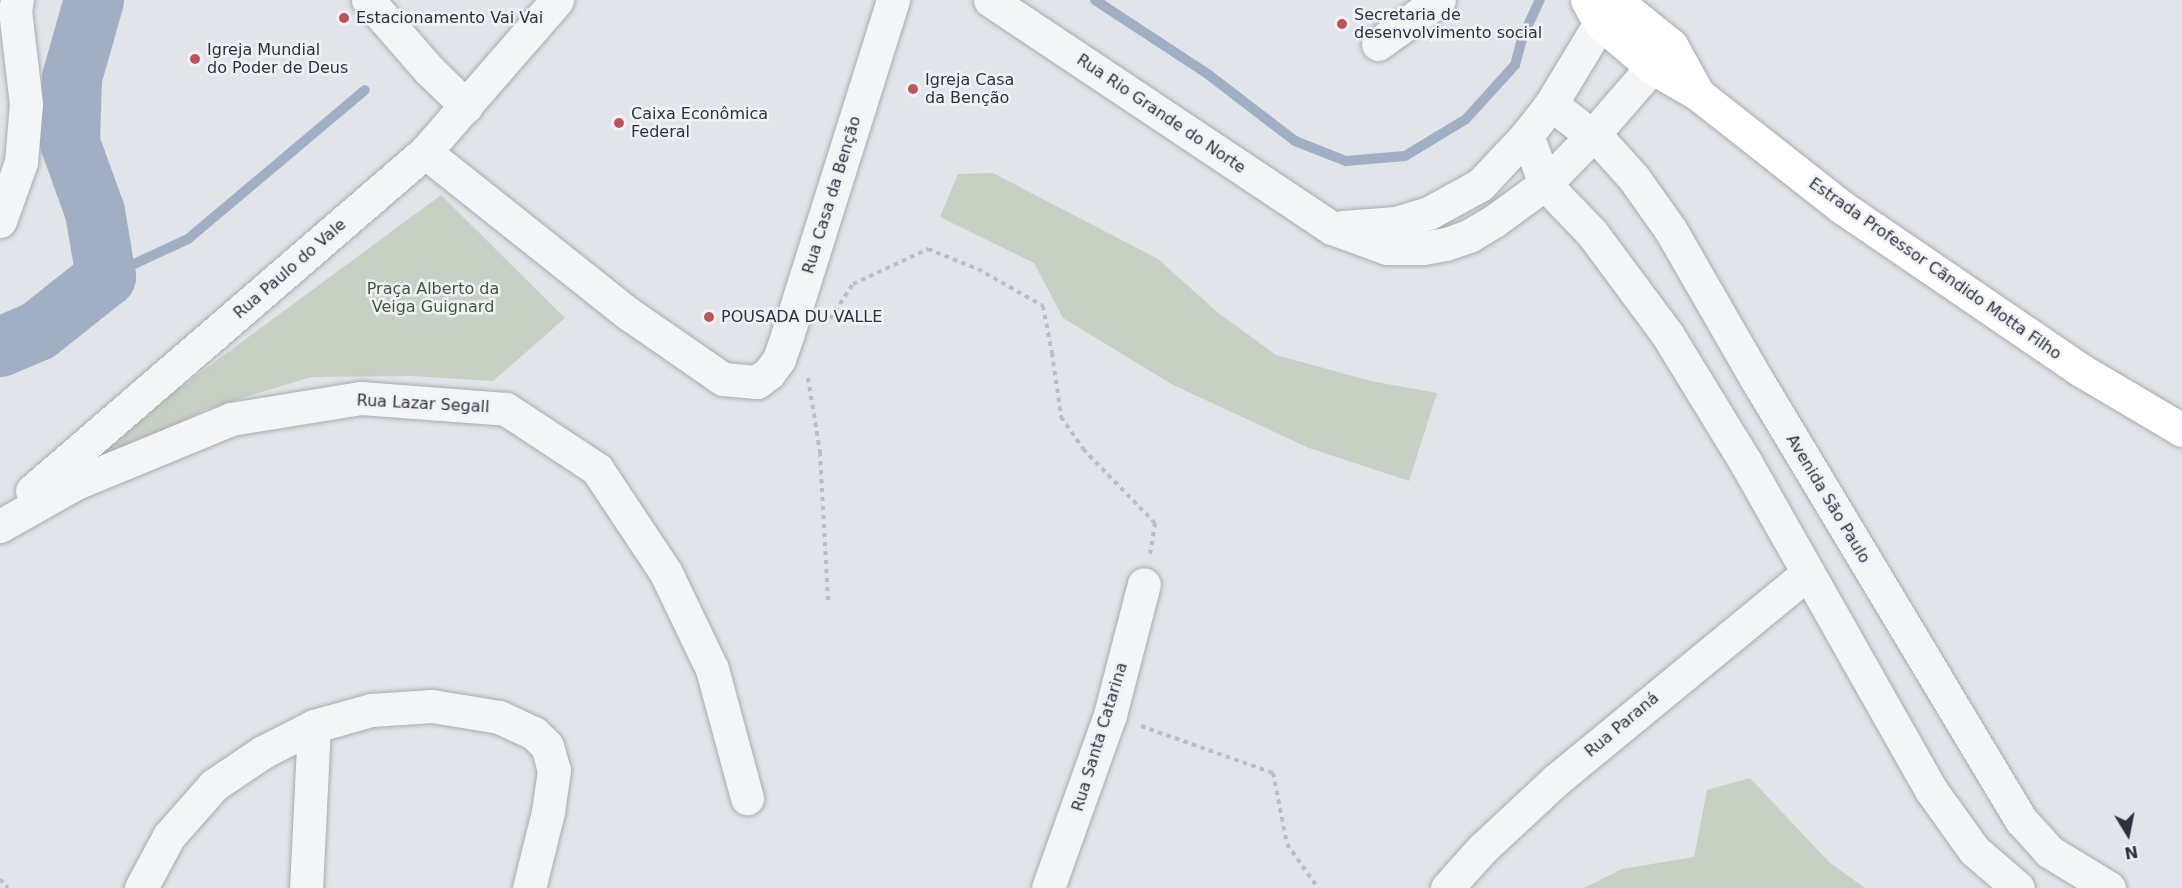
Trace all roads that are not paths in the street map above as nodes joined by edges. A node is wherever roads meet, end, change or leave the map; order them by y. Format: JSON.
{"nodes":[{"id":1,"x":17,"y":0,"type":"edge"},
{"id":2,"x":368,"y":0,"type":"edge"},
{"id":3,"x":557,"y":0,"type":"edge"},
{"id":4,"x":893,"y":0,"type":"edge"},
{"id":5,"x":990,"y":0,"type":"edge"},
{"id":6,"x":1439,"y":0,"type":"edge"},
{"id":7,"x":1604,"y":5,"type":"edge"},
{"id":8,"x":1378,"y":44,"type":"dead end"},
{"id":9,"x":1662,"y":56,"type":"junction"},
{"id":10,"x":1551,"y":104,"type":"junction"},
{"id":11,"x":466,"y":106,"type":"junction"},
{"id":12,"x":1527,"y":135,"type":"junction"},
{"id":13,"x":1593,"y":135,"type":"junction"},
{"id":14,"x":425,"y":152,"type":"junction"},
{"id":15,"x":1545,"y":184,"type":"junction"},
{"id":16,"x":0,"y":221,"type":"edge"},
{"id":17,"x":1332,"y":228,"type":"junction"},
{"id":18,"x":2182,"y":430,"type":"edge"},
{"id":19,"x":0,"y":516,"type":"edge"},
{"id":20,"x":0,"y":526,"type":"edge"},
{"id":21,"x":1808,"y":573,"type":"junction"},
{"id":22,"x":1144,"y":584,"type":"road end"},
{"id":23,"x":314,"y":726,"type":"junction"},
{"id":24,"x":747,"y":798,"type":"dead end"},
{"id":25,"x":141,"y":888,"type":"edge"},
{"id":26,"x":306,"y":888,"type":"edge"},
{"id":27,"x":529,"y":888,"type":"edge"},
{"id":28,"x":1048,"y":888,"type":"edge"},
{"id":29,"x":1447,"y":888,"type":"edge"},
{"id":30,"x":2018,"y":888,"type":"edge"},
{"id":31,"x":2109,"y":888,"type":"edge"}],
"edges":[{"from":1,"to":16,"type":"street"},
{"from":2,"to":11,"type":"street"},
{"from":3,"to":11,"type":"street","name":"Rua Paulo do Vale"},
{"from":4,"to":14,"type":"street","name":"Rua Casa da Benção"},
{"from":5,"to":17,"type":"street","name":"Rua Rio Grande do Norte"},
{"from":6,"to":8,"type":"street"},
{"from":7,"to":9,"type":"main road","name":"Estrada Professor Cãndido Motta Filho"},
{"from":7,"to":10,"type":"street"},
{"from":9,"to":13,"type":"street","name":"Rua Rio Grande do Norte"},
{"from":9,"to":18,"type":"main road","name":"Estrada Professor Cãndido Motta Filho"},
{"from":10,"to":12,"type":"street"},
{"from":10,"to":13,"type":"street","name":"Avenida São Paulo"},
{"from":11,"to":14,"type":"street","name":"Rua Paulo do Vale"},
{"from":12,"to":15,"type":"street"},
{"from":12,"to":17,"type":"street"},
{"from":13,"to":15,"type":"street","name":"Rua Rio Grande do Norte"},
{"from":13,"to":31,"type":"street","name":"Avenida São Paulo"},
{"from":14,"to":19,"type":"street","name":"Rua Paulo do Vale"},
{"from":15,"to":17,"type":"street","name":"Rua Rio Grande do Norte"},
{"from":15,"to":21,"type":"street"},
{"from":20,"to":24,"type":"street","name":"Rua Lazar Segall"},
{"from":21,"to":29,"type":"street","name":"Rua Paraná"},
{"from":21,"to":30,"type":"street"},
{"from":22,"to":28,"type":"street","name":"Rua Santa Catarina"},
{"from":23,"to":25,"type":"street"},
{"from":23,"to":26,"type":"street"},
{"from":23,"to":27,"type":"street"}]}
